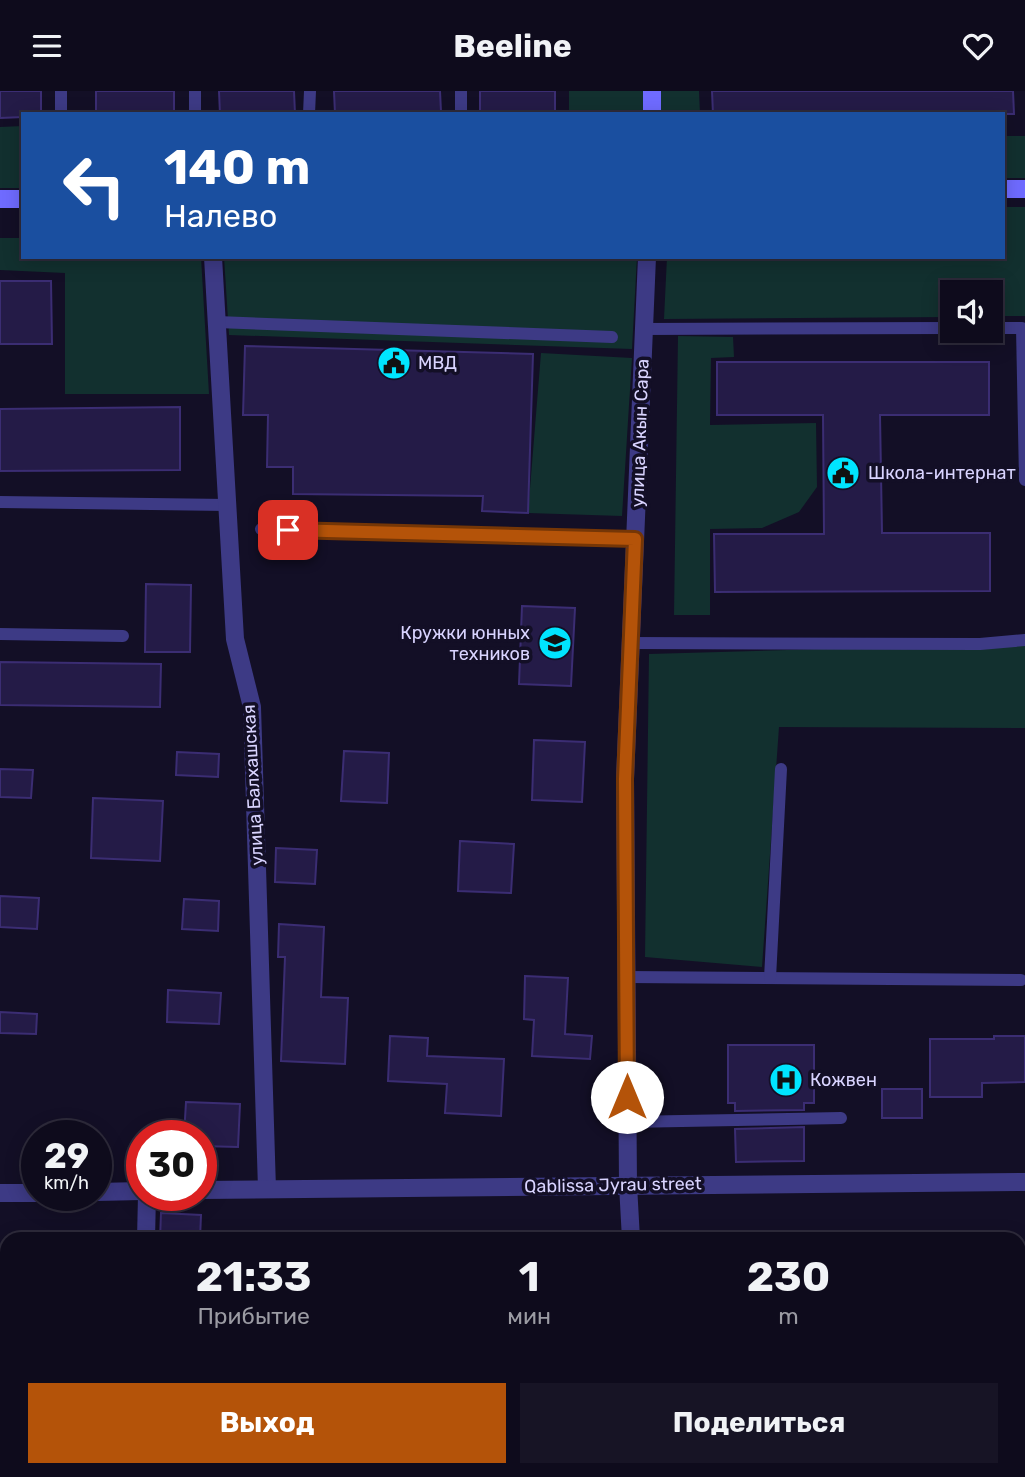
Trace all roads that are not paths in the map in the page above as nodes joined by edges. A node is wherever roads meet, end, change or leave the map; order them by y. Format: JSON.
{"nodes":[{"id":1,"x":61,"y":91,"type":"edge"},
{"id":2,"x":195,"y":91,"type":"edge"},
{"id":3,"x":310,"y":91,"type":"edge"},
{"id":4,"x":461,"y":91,"type":"edge"},
{"id":5,"x":652,"y":91,"type":"edge"},
{"id":6,"x":61,"y":112,"type":"edge"},
{"id":7,"x":195,"y":112,"type":"edge"},
{"id":8,"x":309,"y":112,"type":"edge"},
{"id":9,"x":461,"y":112,"type":"edge"},
{"id":10,"x":652,"y":112,"type":"edge"},
{"id":11,"x":1005,"y":189,"type":"edge"},
{"id":12,"x":1025,"y":189,"type":"edge"},
{"id":13,"x":0,"y":199,"type":"edge"},
{"id":14,"x":21,"y":199,"type":"edge"},
{"id":15,"x":213,"y":259,"type":"edge"},
{"id":16,"x":647,"y":259,"type":"edge"},
{"id":17,"x":217,"y":322,"type":"junction"},
{"id":18,"x":940,"y":328,"type":"edge"},
{"id":19,"x":1003,"y":328,"type":"edge"},
{"id":20,"x":644,"y":329,"type":"junction"},
{"id":21,"x":612,"y":337,"type":"dead end"},
{"id":22,"x":1025,"y":446,"type":"edge"},
{"id":23,"x":1025,"y":480,"type":"edge"},
{"id":24,"x":0,"y":502,"type":"edge"},
{"id":25,"x":227,"y":505,"type":"junction"},
{"id":26,"x":261,"y":529,"type":"dead end"},
{"id":27,"x":635,"y":539,"type":"junction"},
{"id":28,"x":0,"y":633,"type":"edge"},
{"id":29,"x":123,"y":636,"type":"dead end"},
{"id":30,"x":1025,"y":640,"type":"edge"},
{"id":31,"x":631,"y":643,"type":"junction"},
{"id":32,"x":781,"y":769,"type":"dead end"},
{"id":33,"x":626,"y":977,"type":"junction"},
{"id":34,"x":770,"y":978,"type":"junction"},
{"id":35,"x":1021,"y":979,"type":"dead end"},
{"id":36,"x":841,"y":1118,"type":"dead end"},
{"id":37,"x":627,"y":1122,"type":"junction"},
{"id":38,"x":1025,"y":1182,"type":"edge"},
{"id":39,"x":628,"y":1185,"type":"junction"},
{"id":40,"x":267,"y":1189,"type":"junction"},
{"id":41,"x":217,"y":1190,"type":"edge"},
{"id":42,"x":0,"y":1193,"type":"edge"},
{"id":43,"x":21,"y":1193,"type":"edge"},
{"id":44,"x":147,"y":1211,"type":"edge"},
{"id":45,"x":146,"y":1232,"type":"edge"},
{"id":46,"x":631,"y":1232,"type":"edge"}],
"edges":[{"from":1,"to":6,"type":"lane"},
{"from":2,"to":7,"type":"lane"},
{"from":3,"to":8,"type":"lane"},
{"from":4,"to":9,"type":"lane"},
{"from":5,"to":10,"type":"main road"},
{"from":11,"to":12,"type":"main road"},
{"from":13,"to":14,"type":"main road"},
{"from":15,"to":17,"type":"street","name":"улица Балхашская"},
{"from":16,"to":20,"type":"street","name":"улица Акын Сара"},
{"from":17,"to":21,"type":"lane"},
{"from":17,"to":25,"type":"street","name":"улица Балхашская"},
{"from":18,"to":20,"type":"lane"},
{"from":19,"to":22,"type":"lane"},
{"from":20,"to":27,"type":"street","name":"улица Акын Сара"},
{"from":22,"to":23,"type":"lane"},
{"from":24,"to":25,"type":"lane"},
{"from":25,"to":40,"type":"street","name":"улица Балхашская"},
{"from":26,"to":27,"type":"lane"},
{"from":27,"to":31,"type":"street","name":"улица Акын Сара"},
{"from":28,"to":29,"type":"lane"},
{"from":30,"to":31,"type":"lane"},
{"from":31,"to":33,"type":"street","name":"улица Акын Сара"},
{"from":32,"to":34,"type":"lane"},
{"from":33,"to":34,"type":"lane"},
{"from":33,"to":37,"type":"street","name":"улица Акын Сара"},
{"from":34,"to":35,"type":"lane"},
{"from":36,"to":37,"type":"lane"},
{"from":37,"to":39,"type":"street","name":"улица Акын Сара"},
{"from":38,"to":39,"type":"street","name":"Qablissa Jyrau street"},
{"from":39,"to":40,"type":"street","name":"Qablissa Jyrau street"},
{"from":39,"to":46,"type":"street","name":"улица Акын Сара"},
{"from":40,"to":41,"type":"street","name":"Qablissa Jyrau street"},
{"from":42,"to":43,"type":"street"},
{"from":44,"to":45,"type":"street"}]}
